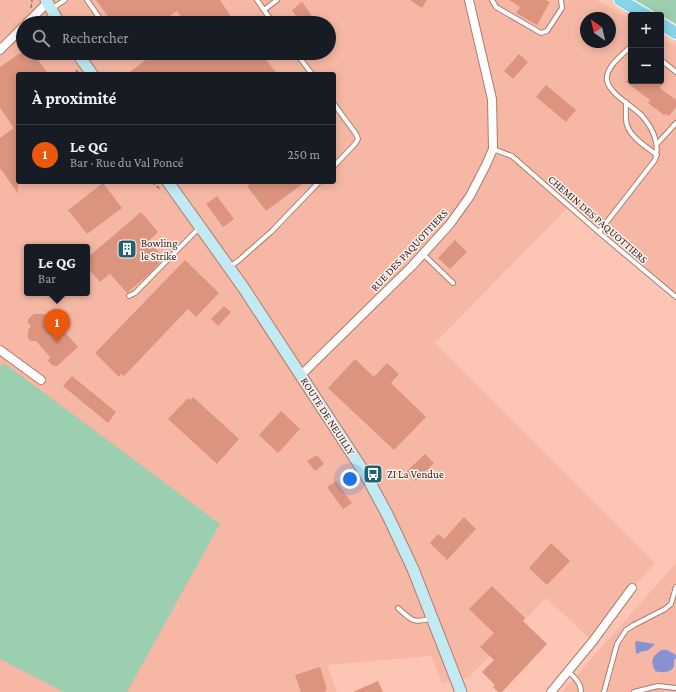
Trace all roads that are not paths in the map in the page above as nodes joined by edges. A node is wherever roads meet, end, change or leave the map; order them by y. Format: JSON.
{"nodes":[{"id":1,"x":65,"y":0,"type":"edge"},
{"id":2,"x":87,"y":0,"type":"edge"},
{"id":3,"x":257,"y":0,"type":"edge"},
{"id":4,"x":277,"y":0,"type":"edge"},
{"id":5,"x":469,"y":0,"type":"edge"},
{"id":6,"x":492,"y":0,"type":"edge"},
{"id":7,"x":561,"y":0,"type":"edge"},
{"id":8,"x":620,"y":0,"type":"edge"},
{"id":9,"x":48,"y":4,"type":"edge"},
{"id":10,"x":264,"y":10,"type":"junction"},
{"id":11,"x":641,"y":12,"type":"edge"},
{"id":12,"x":35,"y":16,"type":"edge"},
{"id":13,"x":55,"y":16,"type":"edge"},
{"id":14,"x":98,"y":16,"type":"edge"},
{"id":15,"x":268,"y":16,"type":"edge"},
{"id":16,"x":664,"y":26,"type":"edge"},
{"id":17,"x":676,"y":32,"type":"edge"},
{"id":18,"x":16,"y":34,"type":"edge"},
{"id":19,"x":628,"y":49,"type":"edge"},
{"id":20,"x":0,"y":50,"type":"edge"},
{"id":21,"x":82,"y":60,"type":"edge"},
{"id":22,"x":301,"y":60,"type":"edge"},
{"id":23,"x":664,"y":62,"type":"edge"},
{"id":24,"x":91,"y":72,"type":"edge"},
{"id":25,"x":310,"y":72,"type":"edge"},
{"id":26,"x":676,"y":72,"type":"edge"},
{"id":27,"x":626,"y":102,"type":"junction"},
{"id":28,"x":336,"y":107,"type":"edge"},
{"id":29,"x":676,"y":123,"type":"edge"},
{"id":30,"x":657,"y":144,"type":"junction"},
{"id":31,"x":493,"y":149,"type":"junction"},
{"id":32,"x":657,"y":155,"type":"junction"},
{"id":33,"x":336,"y":164,"type":"edge"},
{"id":34,"x":169,"y":184,"type":"edge"},
{"id":35,"x":317,"y":184,"type":"edge"},
{"id":36,"x":200,"y":227,"type":"junction"},
{"id":37,"x":599,"y":232,"type":"junction"},
{"id":38,"x":423,"y":254,"type":"junction"},
{"id":39,"x":229,"y":267,"type":"junction"},
{"id":40,"x":453,"y":283,"type":"dead end"},
{"id":41,"x":129,"y":296,"type":"dead end"},
{"id":42,"x":676,"y":297,"type":"edge"},
{"id":43,"x":1,"y":353,"type":"edge"},
{"id":44,"x":301,"y":375,"type":"junction"},
{"id":45,"x":41,"y":380,"type":"dead end"},
{"id":46,"x":676,"y":587,"type":"edge"},
{"id":47,"x":632,"y":588,"type":"dead end"},
{"id":48,"x":398,"y":608,"type":"dead end"},
{"id":49,"x":432,"y":618,"type":"junction"},
{"id":50,"x":568,"y":672,"type":"junction"},
{"id":51,"x":676,"y":688,"type":"edge"},
{"id":52,"x":461,"y":690,"type":"edge"},
{"id":53,"x":551,"y":692,"type":"edge"},
{"id":54,"x":581,"y":692,"type":"edge"},
{"id":55,"x":604,"y":692,"type":"edge"},
{"id":56,"x":634,"y":692,"type":"edge"}],
"edges":[{"from":1,"to":9,"type":"lane"},
{"from":2,"to":14,"type":"lane"},
{"from":3,"to":10,"type":"lane"},
{"from":4,"to":10,"type":"lane"},
{"from":5,"to":31,"type":"street","name":"RUE DES PAQUOTTIERS"},
{"from":6,"to":7,"type":"lane"},
{"from":8,"to":11,"type":"main road"},
{"from":9,"to":12,"type":"street"},
{"from":9,"to":13,"type":"main road"},
{"from":10,"to":15,"type":"lane"},
{"from":16,"to":17,"type":"main road"},
{"from":18,"to":20,"type":"street"},
{"from":19,"to":27,"type":"lane"},
{"from":21,"to":24,"type":"main road"},
{"from":22,"to":25,"type":"lane"},
{"from":23,"to":26,"type":"lane"},
{"from":27,"to":30,"type":"lane"},
{"from":27,"to":32,"type":"lane"},
{"from":28,"to":33,"type":"lane"},
{"from":29,"to":30,"type":"lane"},
{"from":30,"to":32,"type":"lane"},
{"from":31,"to":37,"type":"lane","name":"CHEMIN DES PAQUOTTIERS"},
{"from":31,"to":38,"type":"street","name":"RUE DES PAQUOTTIERS"},
{"from":32,"to":37,"type":"lane"},
{"from":34,"to":36,"type":"main road","name":"ROUTE DE NEUILLY"},
{"from":35,"to":39,"type":"lane"},
{"from":36,"to":39,"type":"main road","name":"ROUTE DE NEUILLY"},
{"from":36,"to":41,"type":"lane"},
{"from":37,"to":42,"type":"lane","name":"CHEMIN DES PAQUOTTIERS"},
{"from":38,"to":40,"type":"lane"},
{"from":38,"to":44,"type":"street","name":"RUE DES PAQUOTTIERS"},
{"from":39,"to":44,"type":"main road","name":"ROUTE DE NEUILLY"},
{"from":43,"to":45,"type":"street"},
{"from":44,"to":49,"type":"main road","name":"ROUTE DE NEUILLY"},
{"from":46,"to":55,"type":"lane"},
{"from":47,"to":50,"type":"street"},
{"from":48,"to":49,"type":"lane"},
{"from":49,"to":52,"type":"main road","name":"ROUTE DE NEUILLY"},
{"from":50,"to":53,"type":"street"},
{"from":50,"to":54,"type":"lane"},
{"from":51,"to":56,"type":"lane"}]}
